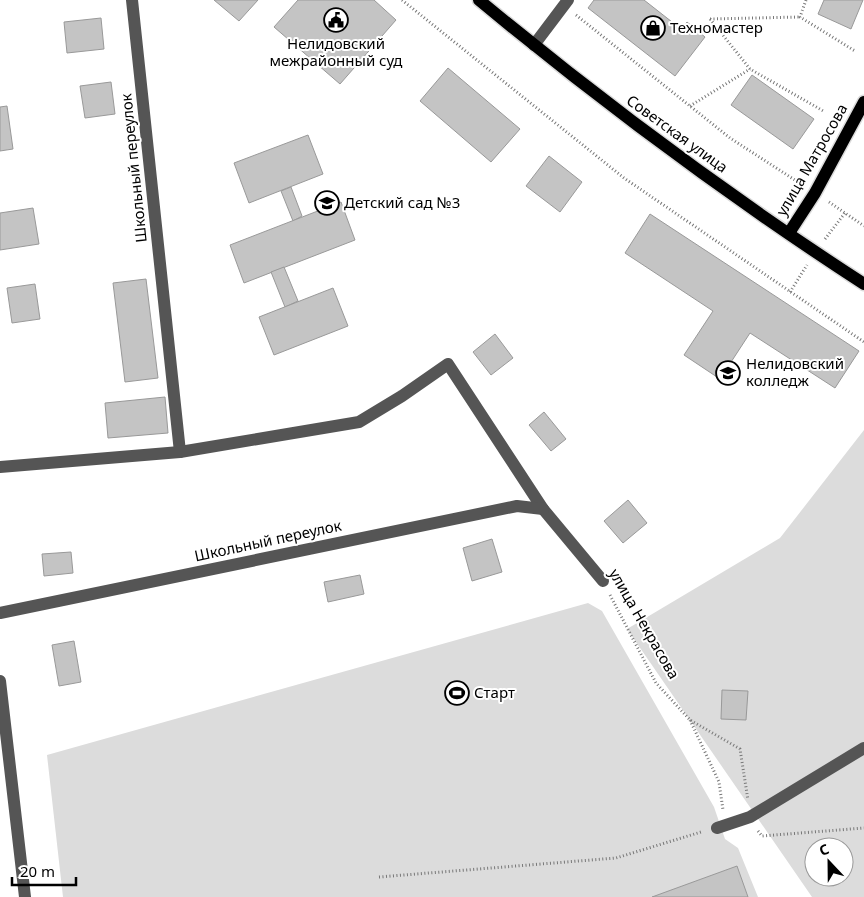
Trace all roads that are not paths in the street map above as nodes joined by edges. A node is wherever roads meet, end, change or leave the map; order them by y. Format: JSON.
{"nodes":[{"id":1,"x":132,"y":0,"type":"edge"},
{"id":2,"x":479,"y":0,"type":"edge"},
{"id":3,"x":566,"y":3,"type":"edge"},
{"id":4,"x":534,"y":46,"type":"junction"},
{"id":5,"x":864,"y":102,"type":"edge"},
{"id":6,"x":788,"y":233,"type":"junction"},
{"id":7,"x":864,"y":284,"type":"edge"},
{"id":8,"x":180,"y":452,"type":"junction"},
{"id":9,"x":0,"y":467,"type":"edge"},
{"id":10,"x":543,"y":509,"type":"junction"},
{"id":11,"x":603,"y":581,"type":"road end"},
{"id":12,"x":0,"y":613,"type":"edge"},
{"id":13,"x":0,"y":681,"type":"edge"},
{"id":14,"x":864,"y":748,"type":"edge"},
{"id":15,"x":721,"y":826,"type":"road end"},
{"id":16,"x":25,"y":897,"type":"edge"}],
"edges":[{"from":1,"to":8,"type":"street","name":"Школьный переулок"},
{"from":2,"to":4,"type":"main road","name":"Советская улица"},
{"from":3,"to":4,"type":"street"},
{"from":4,"to":6,"type":"main road","name":"Советская улица"},
{"from":5,"to":6,"type":"main road","name":"улица Матросова"},
{"from":6,"to":7,"type":"main road","name":"Советская улица"},
{"from":8,"to":9,"type":"street"},
{"from":8,"to":10,"type":"street","name":"улица Некрасова"},
{"from":10,"to":11,"type":"street","name":"улица Некрасова"},
{"from":10,"to":12,"type":"street","name":"Школьный переулок"},
{"from":13,"to":16,"type":"street"},
{"from":14,"to":15,"type":"street"}]}
